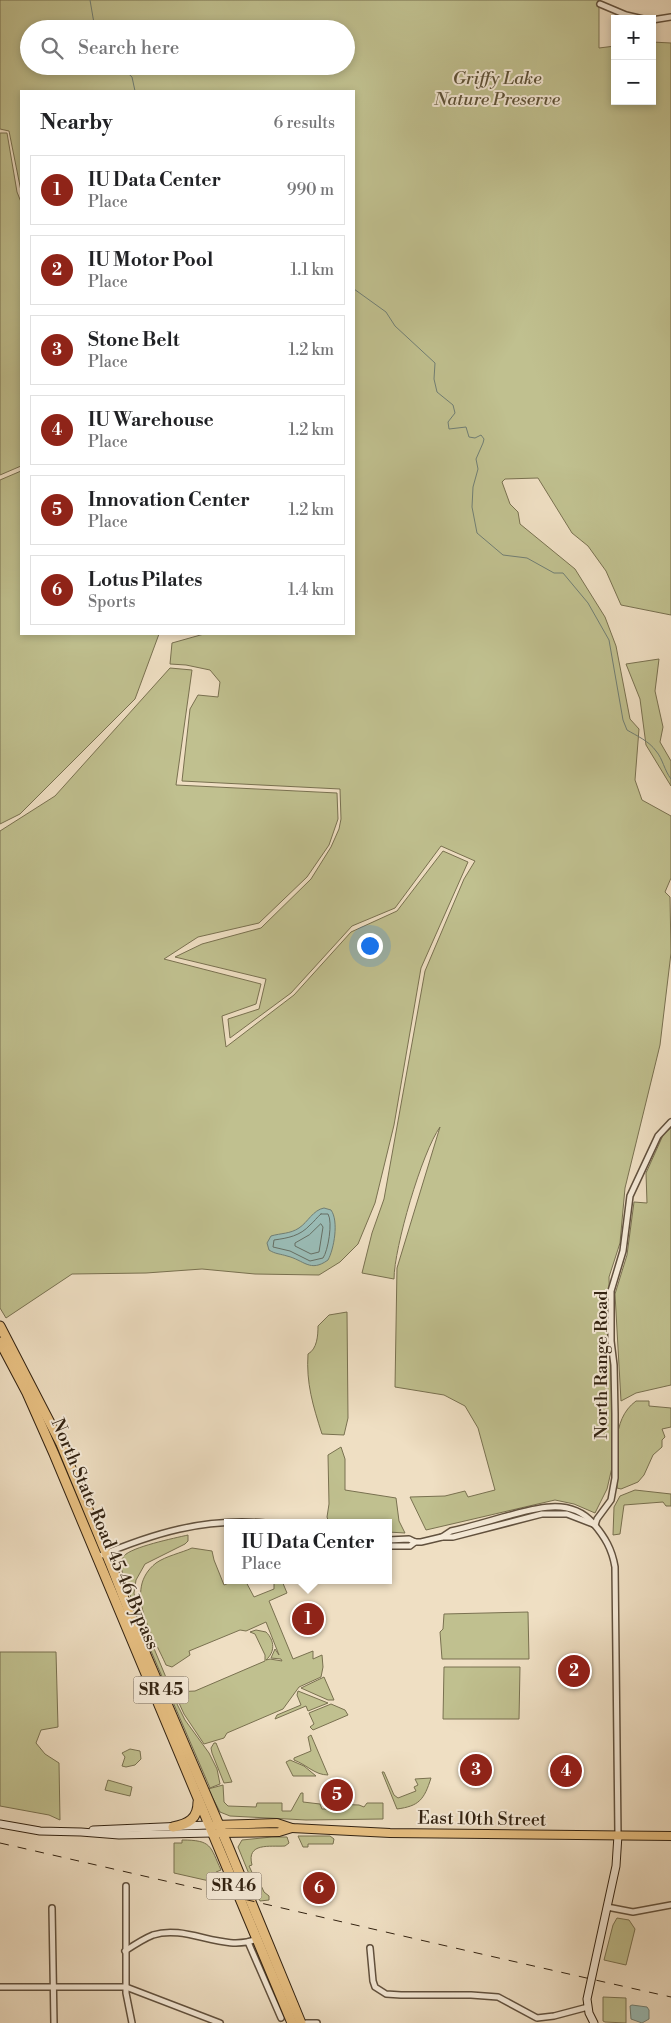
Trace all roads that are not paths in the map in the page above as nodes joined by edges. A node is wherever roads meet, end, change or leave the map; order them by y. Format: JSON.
{"nodes":[{"id":1,"x":600,"y":4,"type":"dead end"},
{"id":2,"x":626,"y":15,"type":"edge"},
{"id":3,"x":671,"y":17,"type":"edge"},
{"id":4,"x":656,"y":19,"type":"edge"},
{"id":5,"x":671,"y":1122,"type":"edge"},
{"id":6,"x":0,"y":1326,"type":"edge"},
{"id":7,"x":0,"y":1342,"type":"edge"},
{"id":8,"x":224,"y":1522,"type":"edge"},
{"id":9,"x":594,"y":1524,"type":"junction"},
{"id":10,"x":392,"y":1540,"type":"edge"},
{"id":11,"x":415,"y":1542,"type":"junction"},
{"id":12,"x":392,"y":1546,"type":"edge"},
{"id":13,"x":107,"y":1553,"type":"junction"},
{"id":14,"x":97,"y":1557,"type":"junction"},
{"id":15,"x":196,"y":1797,"type":"junction"},
{"id":16,"x":0,"y":1824,"type":"edge"},
{"id":17,"x":173,"y":1826,"type":"junction"},
{"id":18,"x":210,"y":1829,"type":"junction"},
{"id":19,"x":221,"y":1829,"type":"junction"},
{"id":20,"x":80,"y":1832,"type":"junction"},
{"id":21,"x":618,"y":1835,"type":"junction"},
{"id":22,"x":671,"y":1836,"type":"edge"},
{"id":23,"x":126,"y":1886,"type":"dead end"},
{"id":24,"x":671,"y":1905,"type":"edge"},
{"id":25,"x":607,"y":1907,"type":"junction"},
{"id":26,"x":52,"y":1908,"type":"dead end"},
{"id":27,"x":252,"y":1941,"type":"junction"},
{"id":28,"x":370,"y":1948,"type":"dead end"},
{"id":29,"x":125,"y":1951,"type":"junction"},
{"id":30,"x":0,"y":1987,"type":"edge"},
{"id":31,"x":54,"y":1987,"type":"junction"},
{"id":32,"x":126,"y":1987,"type":"junction"},
{"id":33,"x":588,"y":2007,"type":"junction"},
{"id":34,"x":281,"y":2018,"type":"dead end"},
{"id":35,"x":54,"y":2023,"type":"edge"},
{"id":36,"x":132,"y":2023,"type":"edge"},
{"id":37,"x":220,"y":2023,"type":"edge"},
{"id":38,"x":292,"y":2023,"type":"edge"},
{"id":39,"x":301,"y":2023,"type":"edge"},
{"id":40,"x":306,"y":2023,"type":"edge"},
{"id":41,"x":317,"y":2023,"type":"edge"},
{"id":42,"x":594,"y":2023,"type":"edge"}],
"edges":[{"from":1,"to":2,"type":"street"},
{"from":3,"to":4,"type":"street"},
{"from":5,"to":9,"type":"street","name":"North Range Road"},
{"from":6,"to":13,"type":"highway","number":"SR 45"},
{"from":7,"to":14,"type":"highway","name":"North State Road 45 46 Bypass","number":"SR 45"},
{"from":8,"to":13,"type":"street"},
{"from":9,"to":11,"type":"street"},
{"from":9,"to":21,"type":"street"},
{"from":10,"to":11,"type":"street"},
{"from":11,"to":12,"type":"street"},
{"from":13,"to":14,"type":"street"},
{"from":13,"to":19,"type":"highway","name":"North State Road 45 46 Bypass","number":"SR 45"},
{"from":14,"to":15,"type":"highway","name":"North State Road 45 46 Bypass","number":"SR 45"},
{"from":15,"to":17,"type":"highway"},
{"from":15,"to":18,"type":"highway","name":"North State Road 45 46 Bypass","number":"SR 45"},
{"from":16,"to":20,"type":"street","name":"East 10th Street"},
{"from":17,"to":18,"type":"street","name":"East 10th Street"},
{"from":17,"to":20,"type":"street","name":"East 10th Street"},
{"from":18,"to":19,"type":"main road","name":"East 10th Street"},
{"from":18,"to":20,"type":"street","name":"East 10th Street"},
{"from":18,"to":27,"type":"highway","number":"SR 46"},
{"from":19,"to":21,"type":"main road","name":"East 10th Street"},
{"from":19,"to":39,"type":"highway","number":"SR 46"},
{"from":21,"to":22,"type":"main road","name":"East 10th Street"},
{"from":21,"to":25,"type":"street"},
{"from":23,"to":29,"type":"street"},
{"from":24,"to":25,"type":"street"},
{"from":25,"to":33,"type":"street"},
{"from":26,"to":31,"type":"street"},
{"from":27,"to":29,"type":"street"},
{"from":27,"to":34,"type":"street"},
{"from":27,"to":38,"type":"highway","number":"SR 46"},
{"from":28,"to":33,"type":"street"},
{"from":29,"to":32,"type":"street"},
{"from":30,"to":31,"type":"street"},
{"from":31,"to":32,"type":"street"},
{"from":31,"to":35,"type":"street"},
{"from":32,"to":36,"type":"street"},
{"from":32,"to":37,"type":"street"},
{"from":33,"to":42,"type":"street"},
{"from":40,"to":41,"type":"street"}]}
